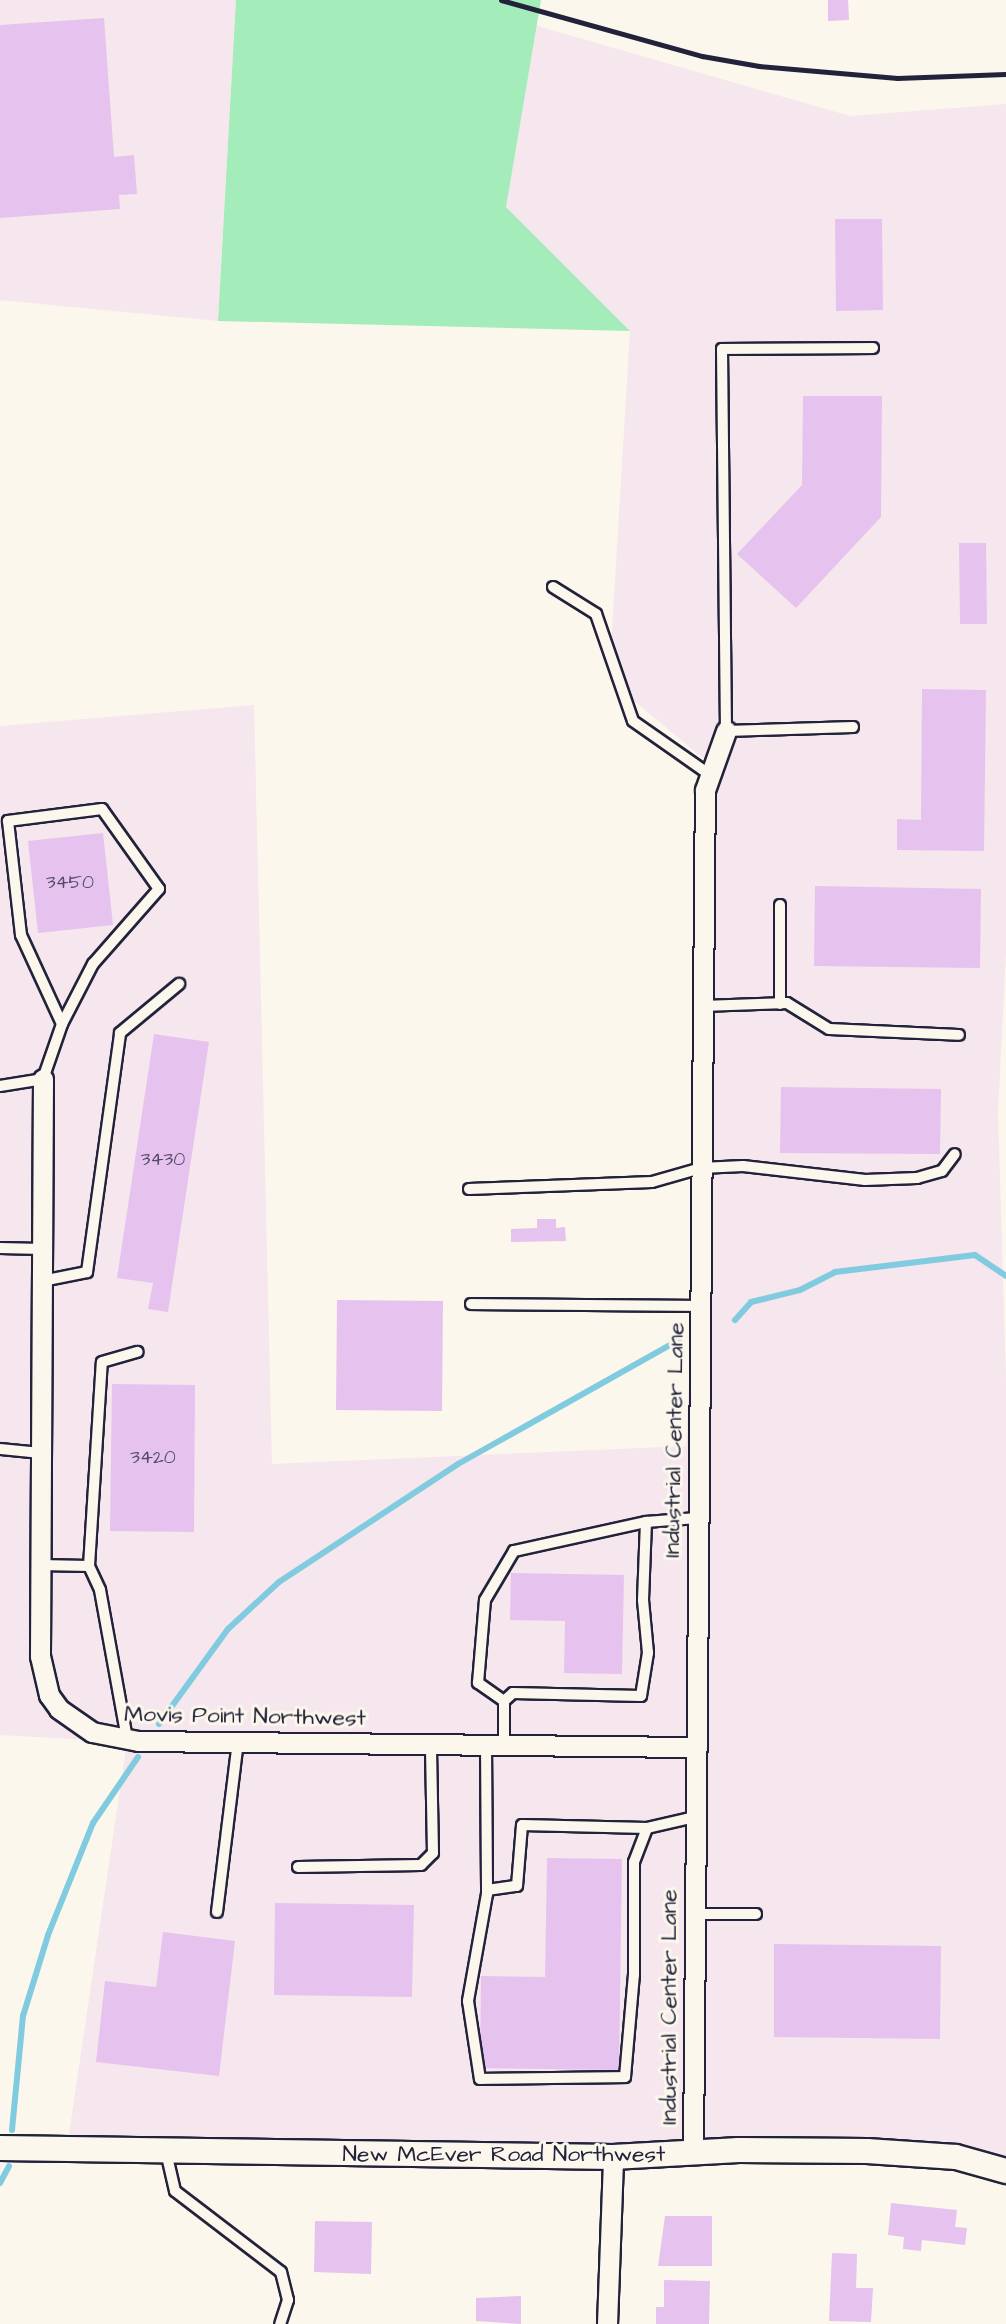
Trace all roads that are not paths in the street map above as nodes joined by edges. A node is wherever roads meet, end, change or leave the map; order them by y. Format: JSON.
{"nodes":[{"id":1,"x":873,"y":348,"type":"dead end"},
{"id":2,"x":553,"y":587,"type":"dead end"},
{"id":3,"x":853,"y":727,"type":"dead end"},
{"id":4,"x":726,"y":730,"type":"junction"},
{"id":5,"x":710,"y":775,"type":"junction"},
{"id":6,"x":780,"y":905,"type":"dead end"},
{"id":7,"x":179,"y":984,"type":"dead end"},
{"id":8,"x":780,"y":1004,"type":"junction"},
{"id":9,"x":702,"y":1006,"type":"junction"},
{"id":10,"x":62,"y":1024,"type":"junction"},
{"id":11,"x":959,"y":1035,"type":"dead end"},
{"id":12,"x":43,"y":1079,"type":"junction"},
{"id":13,"x":0,"y":1086,"type":"edge"},
{"id":14,"x":956,"y":1154,"type":"dead end"},
{"id":15,"x":701,"y":1168,"type":"junction"},
{"id":16,"x":469,"y":1189,"type":"dead end"},
{"id":17,"x":0,"y":1248,"type":"edge"},
{"id":18,"x":42,"y":1249,"type":"junction"},
{"id":19,"x":42,"y":1281,"type":"junction"},
{"id":20,"x":471,"y":1304,"type":"dead end"},
{"id":21,"x":699,"y":1306,"type":"junction"},
{"id":22,"x":138,"y":1352,"type":"dead end"},
{"id":23,"x":0,"y":1449,"type":"edge"},
{"id":24,"x":41,"y":1453,"type":"junction"},
{"id":25,"x":697,"y":1518,"type":"junction"},
{"id":26,"x":646,"y":1522,"type":"junction"},
{"id":27,"x":40,"y":1565,"type":"junction"},
{"id":28,"x":89,"y":1566,"type":"junction"},
{"id":29,"x":504,"y":1702,"type":"junction"},
{"id":30,"x":127,"y":1739,"type":"junction"},
{"id":31,"x":237,"y":1742,"type":"junction"},
{"id":32,"x":431,"y":1744,"type":"junction"},
{"id":33,"x":495,"y":1745,"type":"junction"},
{"id":34,"x":695,"y":1747,"type":"junction"},
{"id":35,"x":695,"y":1817,"type":"junction"},
{"id":36,"x":647,"y":1828,"type":"junction"},
{"id":37,"x":298,"y":1867,"type":"dead end"},
{"id":38,"x":487,"y":1890,"type":"junction"},
{"id":39,"x":216,"y":1912,"type":"dead end"},
{"id":40,"x":695,"y":1914,"type":"junction"},
{"id":41,"x":756,"y":1914,"type":"dead end"},
{"id":42,"x":0,"y":2148,"type":"edge"},
{"id":43,"x":166,"y":2151,"type":"junction"},
{"id":44,"x":693,"y":2153,"type":"junction"},
{"id":45,"x":613,"y":2157,"type":"junction"},
{"id":46,"x":1006,"y":2171,"type":"edge"},
{"id":47,"x":280,"y":2324,"type":"edge"},
{"id":48,"x":607,"y":2324,"type":"edge"}],
"edges":[{"from":1,"to":4,"type":"lane"},
{"from":2,"to":5,"type":"lane"},
{"from":3,"to":4,"type":"lane"},
{"from":4,"to":5,"type":"street","name":"Industrial Center Lane"},
{"from":5,"to":9,"type":"street","name":"Industrial Center Lane"},
{"from":6,"to":8,"type":"lane"},
{"from":7,"to":19,"type":"lane"},
{"from":8,"to":9,"type":"lane"},
{"from":8,"to":11,"type":"lane"},
{"from":9,"to":15,"type":"street","name":"Industrial Center Lane"},
{"from":10,"to":10,"type":"lane"},
{"from":10,"to":12,"type":"lane"},
{"from":12,"to":13,"type":"lane"},
{"from":12,"to":18,"type":"street","name":"Movis Point Northwest"},
{"from":14,"to":15,"type":"lane"},
{"from":15,"to":16,"type":"lane"},
{"from":15,"to":21,"type":"street","name":"Industrial Center Lane"},
{"from":17,"to":18,"type":"lane"},
{"from":18,"to":19,"type":"street","name":"Movis Point Northwest"},
{"from":19,"to":24,"type":"street","name":"Movis Point Northwest"},
{"from":20,"to":21,"type":"lane"},
{"from":21,"to":25,"type":"street","name":"Industrial Center Lane"},
{"from":22,"to":28,"type":"lane"},
{"from":23,"to":24,"type":"lane"},
{"from":24,"to":27,"type":"street","name":"Movis Point Northwest"},
{"from":25,"to":26,"type":"lane"},
{"from":25,"to":34,"type":"street","name":"Industrial Center Lane"},
{"from":26,"to":29,"type":"lane"},
{"from":26,"to":29,"type":"lane"},
{"from":27,"to":28,"type":"lane"},
{"from":27,"to":30,"type":"street","name":"Movis Point Northwest"},
{"from":28,"to":30,"type":"lane"},
{"from":29,"to":33,"type":"lane"},
{"from":30,"to":31,"type":"street","name":"Movis Point Northwest"},
{"from":31,"to":32,"type":"street","name":"Movis Point Northwest"},
{"from":31,"to":39,"type":"lane"},
{"from":32,"to":33,"type":"street","name":"Movis Point Northwest"},
{"from":32,"to":37,"type":"lane"},
{"from":33,"to":34,"type":"street","name":"Movis Point Northwest"},
{"from":33,"to":38,"type":"lane"},
{"from":34,"to":35,"type":"street","name":"Industrial Center Lane"},
{"from":35,"to":36,"type":"lane"},
{"from":35,"to":40,"type":"street","name":"Industrial Center Lane"},
{"from":36,"to":38,"type":"lane"},
{"from":36,"to":38,"type":"lane"},
{"from":40,"to":41,"type":"lane"},
{"from":40,"to":44,"type":"street","name":"Industrial Center Lane"},
{"from":42,"to":43,"type":"street","name":"New McEver Road Northwest"},
{"from":43,"to":45,"type":"street","name":"New McEver Road Northwest"},
{"from":43,"to":47,"type":"lane"},
{"from":44,"to":45,"type":"street","name":"New McEver Road Northwest"},
{"from":44,"to":46,"type":"street","name":"New McEver Road Northwest"},
{"from":45,"to":48,"type":"street"}]}
